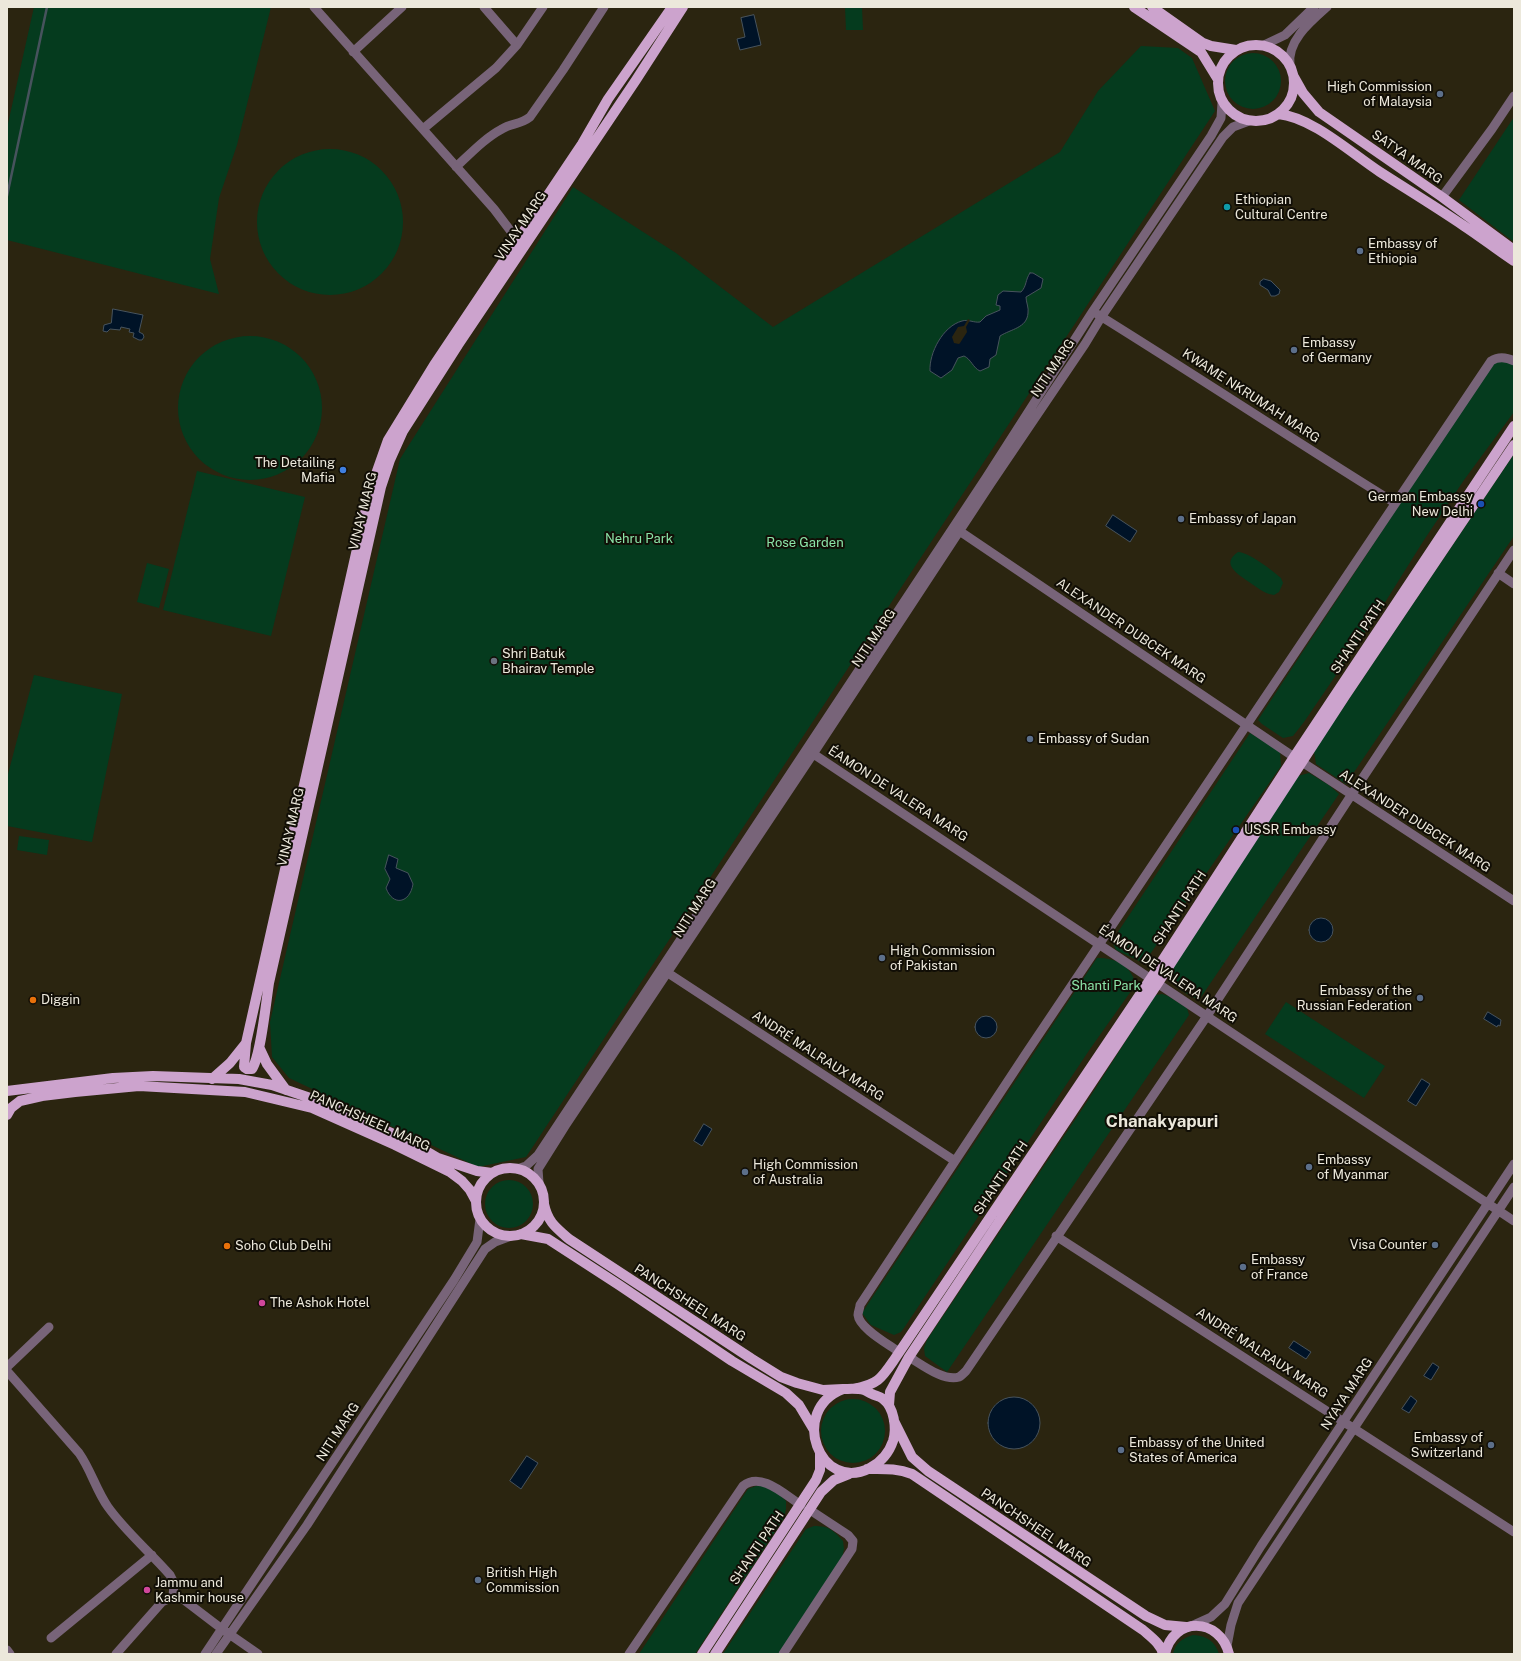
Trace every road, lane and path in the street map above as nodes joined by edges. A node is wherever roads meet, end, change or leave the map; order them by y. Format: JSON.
{"nodes":[{"id":1,"x":314,"y":7,"type":"edge"},
{"id":2,"x":402,"y":7,"type":"edge"},
{"id":3,"x":484,"y":7,"type":"edge"},
{"id":4,"x":543,"y":7,"type":"edge"},
{"id":5,"x":604,"y":7,"type":"edge"},
{"id":6,"x":672,"y":7,"type":"edge"},
{"id":7,"x":683,"y":7,"type":"edge"},
{"id":8,"x":1134,"y":7,"type":"edge"},
{"id":9,"x":1152,"y":7,"type":"edge"},
{"id":10,"x":1314,"y":7,"type":"edge"},
{"id":11,"x":1327,"y":7,"type":"edge"},
{"id":12,"x":517,"y":45,"type":"junction"},
{"id":13,"x":1264,"y":45,"type":"junction"},
{"id":14,"x":1236,"y":50,"type":"junction"},
{"id":15,"x":354,"y":52,"type":"junction"},
{"id":16,"x":1290,"y":65,"type":"junction"},
{"id":17,"x":1294,"y":77,"type":"junction"},
{"id":18,"x":1217,"y":78,"type":"junction"},
{"id":19,"x":1514,"y":96,"type":"edge"},
{"id":20,"x":1222,"y":103,"type":"junction"},
{"id":21,"x":1278,"y":114,"type":"junction"},
{"id":22,"x":1249,"y":121,"type":"junction"},
{"id":23,"x":423,"y":129,"type":"junction"},
{"id":24,"x":456,"y":167,"type":"junction"},
{"id":25,"x":1442,"y":197,"type":"junction"},
{"id":26,"x":520,"y":244,"type":"junction"},
{"id":27,"x":1514,"y":250,"type":"edge"},
{"id":28,"x":1514,"y":261,"type":"edge"},
{"id":29,"x":1093,"y":311,"type":"junction"},
{"id":30,"x":1102,"y":316,"type":"junction"},
{"id":31,"x":1514,"y":362,"type":"edge"},
{"id":32,"x":1514,"y":426,"type":"edge"},
{"id":33,"x":1514,"y":445,"type":"edge"},
{"id":34,"x":1395,"y":503,"type":"junction"},
{"id":35,"x":956,"y":529,"type":"junction"},
{"id":36,"x":1514,"y":550,"type":"edge"},
{"id":37,"x":1498,"y":573,"type":"junction"},
{"id":38,"x":1514,"y":584,"type":"edge"},
{"id":39,"x":1247,"y":724,"type":"junction"},
{"id":40,"x":810,"y":752,"type":"junction"},
{"id":41,"x":1298,"y":759,"type":"junction"},
{"id":42,"x":1352,"y":794,"type":"junction"},
{"id":43,"x":1514,"y":901,"type":"edge"},
{"id":44,"x":1100,"y":944,"type":"junction"},
{"id":45,"x":668,"y":973,"type":"junction"},
{"id":46,"x":1154,"y":981,"type":"junction"},
{"id":47,"x":1207,"y":1016,"type":"junction"},
{"id":48,"x":246,"y":1043,"type":"junction"},
{"id":49,"x":259,"y":1047,"type":"junction"},
{"id":50,"x":212,"y":1079,"type":"junction"},
{"id":51,"x":286,"y":1090,"type":"junction"},
{"id":52,"x":7,"y":1092,"type":"edge"},
{"id":53,"x":7,"y":1115,"type":"edge"},
{"id":54,"x":955,"y":1161,"type":"junction"},
{"id":55,"x":1514,"y":1164,"type":"edge"},
{"id":56,"x":517,"y":1169,"type":"junction"},
{"id":57,"x":492,"y":1173,"type":"junction"},
{"id":58,"x":539,"y":1183,"type":"junction"},
{"id":59,"x":1514,"y":1187,"type":"edge"},
{"id":60,"x":476,"y":1201,"type":"junction"},
{"id":61,"x":1487,"y":1203,"type":"junction"},
{"id":62,"x":544,"y":1204,"type":"junction"},
{"id":63,"x":1498,"y":1211,"type":"junction"},
{"id":64,"x":480,"y":1219,"type":"junction"},
{"id":65,"x":1514,"y":1221,"type":"edge"},
{"id":66,"x":516,"y":1235,"type":"junction"},
{"id":67,"x":1056,"y":1236,"type":"junction"},
{"id":68,"x":49,"y":1327,"type":"dead end"},
{"id":69,"x":899,"y":1352,"type":"junction"},
{"id":70,"x":908,"y":1357,"type":"junction"},
{"id":71,"x":7,"y":1367,"type":"edge"},
{"id":72,"x":7,"y":1371,"type":"edge"},
{"id":73,"x":843,"y":1389,"type":"junction"},
{"id":74,"x":854,"y":1389,"type":"junction"},
{"id":75,"x":889,"y":1405,"type":"junction"},
{"id":76,"x":894,"y":1421,"type":"junction"},
{"id":77,"x":1344,"y":1421,"type":"junction"},
{"id":78,"x":1354,"y":1428,"type":"junction"},
{"id":79,"x":814,"y":1430,"type":"junction"},
{"id":80,"x":820,"y":1453,"type":"junction"},
{"id":81,"x":867,"y":1469,"type":"junction"},
{"id":82,"x":849,"y":1474,"type":"junction"},
{"id":83,"x":806,"y":1507,"type":"junction"},
{"id":84,"x":1514,"y":1532,"type":"edge"},
{"id":85,"x":152,"y":1555,"type":"junction"},
{"id":86,"x":173,"y":1597,"type":"junction"},
{"id":87,"x":1188,"y":1627,"type":"junction"},
{"id":88,"x":225,"y":1632,"type":"junction"},
{"id":89,"x":51,"y":1638,"type":"dead end"},
{"id":90,"x":7,"y":1650,"type":"edge"},
{"id":91,"x":1228,"y":1650,"type":"edge"},
{"id":92,"x":10,"y":1654,"type":"edge"},
{"id":93,"x":116,"y":1654,"type":"edge"},
{"id":94,"x":205,"y":1654,"type":"edge"},
{"id":95,"x":216,"y":1654,"type":"edge"},
{"id":96,"x":258,"y":1654,"type":"edge"},
{"id":97,"x":629,"y":1654,"type":"edge"},
{"id":98,"x":702,"y":1654,"type":"edge"},
{"id":99,"x":715,"y":1654,"type":"edge"},
{"id":100,"x":783,"y":1654,"type":"edge"},
{"id":101,"x":1164,"y":1654,"type":"edge"}],
"edges":[{"from":1,"to":15,"type":"street"},
{"from":2,"to":15,"type":"street"},
{"from":3,"to":12,"type":"street"},
{"from":4,"to":12,"type":"street"},
{"from":5,"to":24,"type":"street"},
{"from":6,"to":26,"type":"main road","name":"VINAY MARG"},
{"from":7,"to":26,"type":"main road","name":"VINAY MARG"},
{"from":8,"to":18,"type":"main road"},
{"from":9,"to":14,"type":"main road"},
{"from":10,"to":13,"type":"street"},
{"from":11,"to":16,"type":"street"},
{"from":12,"to":23,"type":"street"},
{"from":13,"to":14,"type":"main road"},
{"from":13,"to":16,"type":"main road"},
{"from":14,"to":18,"type":"main road"},
{"from":15,"to":23,"type":"street"},
{"from":16,"to":17,"type":"main road"},
{"from":17,"to":21,"type":"main road"},
{"from":17,"to":25,"type":"main road","name":"SATYA MARG"},
{"from":18,"to":20,"type":"main road"},
{"from":19,"to":25,"type":"street"},
{"from":20,"to":22,"type":"main road"},
{"from":20,"to":29,"type":"street","name":"NITI MARG"},
{"from":21,"to":22,"type":"main road"},
{"from":21,"to":28,"type":"main road","name":"SATYA MARG"},
{"from":22,"to":30,"type":"street","name":"NITI MARG"},
{"from":23,"to":24,"type":"street"},
{"from":24,"to":26,"type":"street"},
{"from":25,"to":27,"type":"main road","name":"SATYA MARG"},
{"from":26,"to":48,"type":"main road","name":"VINAY MARG"},
{"from":26,"to":49,"type":"main road","name":"VINAY MARG"},
{"from":29,"to":30,"type":"street","name":"KWAME NKRUMAH MARG"},
{"from":29,"to":35,"type":"street","name":"NITI MARG"},
{"from":30,"to":34,"type":"street","name":"KWAME NKRUMAH MARG"},
{"from":30,"to":35,"type":"street","name":"NITI MARG"},
{"from":31,"to":34,"type":"street"},
{"from":32,"to":41,"type":"main road","name":"SHANTI PATH"},
{"from":33,"to":41,"type":"main road","name":"SHANTI PATH"},
{"from":34,"to":39,"type":"street"},
{"from":35,"to":39,"type":"street","name":"ALEXANDER DUBCEK MARG"},
{"from":35,"to":40,"type":"street","name":"NITI MARG"},
{"from":36,"to":37,"type":"street"},
{"from":37,"to":38,"type":"street"},
{"from":37,"to":42,"type":"street"},
{"from":39,"to":41,"type":"street","name":"ALEXANDER DUBCEK MARG"},
{"from":39,"to":44,"type":"street"},
{"from":40,"to":44,"type":"street","name":"ÉAMON DE VALERA MARG"},
{"from":40,"to":45,"type":"street","name":"NITI MARG"},
{"from":40,"to":56,"type":"street","name":"NITI MARG"},
{"from":41,"to":42,"type":"street","name":"ALEXANDER DUBCEK MARG"},
{"from":41,"to":46,"type":"main road","name":"SHANTI PATH"},
{"from":42,"to":43,"type":"street","name":"ALEXANDER DUBCEK MARG"},
{"from":42,"to":47,"type":"street"},
{"from":44,"to":46,"type":"street","name":"ÉAMON DE VALERA MARG"},
{"from":44,"to":54,"type":"street"},
{"from":45,"to":54,"type":"street","name":"ANDRÉ MALRAUX MARG"},
{"from":45,"to":58,"type":"street","name":"NITI MARG"},
{"from":46,"to":47,"type":"street","name":"ÉAMON DE VALERA MARG"},
{"from":46,"to":69,"type":"main road","name":"SHANTI PATH"},
{"from":46,"to":70,"type":"main road","name":"SHANTI PATH"},
{"from":47,"to":61,"type":"street","name":"ÉAMON DE VALERA MARG"},
{"from":47,"to":67,"type":"street"},
{"from":48,"to":49,"type":"main road","name":"VINAY MARG"},
{"from":48,"to":50,"type":"main road","name":"VINAY MARG"},
{"from":49,"to":51,"type":"main road"},
{"from":50,"to":51,"type":"main road","name":"PANCHSHEEL MARG"},
{"from":50,"to":52,"type":"main road","name":"PANCHSHEEL MARG"},
{"from":51,"to":57,"type":"main road","name":"PANCHSHEEL MARG"},
{"from":53,"to":60,"type":"main road","name":"PANCHSHEEL MARG"},
{"from":54,"to":69,"type":"street"},
{"from":55,"to":61,"type":"street","name":"NYAYA MARG"},
{"from":56,"to":57,"type":"main road"},
{"from":56,"to":58,"type":"main road"},
{"from":57,"to":60,"type":"main road"},
{"from":58,"to":62,"type":"main road"},
{"from":59,"to":63,"type":"street","name":"NYAYA MARG"},
{"from":60,"to":64,"type":"main road"},
{"from":61,"to":63,"type":"street","name":"ÉAMON DE VALERA MARG"},
{"from":61,"to":77,"type":"street","name":"NYAYA MARG"},
{"from":62,"to":66,"type":"main road"},
{"from":62,"to":73,"type":"main road","name":"PANCHSHEEL MARG"},
{"from":63,"to":65,"type":"street","name":"ÉAMON DE VALERA MARG"},
{"from":63,"to":78,"type":"street","name":"NYAYA MARG"},
{"from":64,"to":66,"type":"main road"},
{"from":64,"to":88,"type":"street","name":"NITI MARG"},
{"from":66,"to":79,"type":"main road","name":"PANCHSHEEL MARG"},
{"from":66,"to":88,"type":"street","name":"NITI MARG"},
{"from":67,"to":70,"type":"street"},
{"from":67,"to":77,"type":"street","name":"ANDRÉ MALRAUX MARG"},
{"from":68,"to":71,"type":"street"},
{"from":69,"to":74,"type":"main road","name":"SHANTI PATH"},
{"from":70,"to":75,"type":"main road","name":"SHANTI PATH"},
{"from":72,"to":85,"type":"street"},
{"from":73,"to":74,"type":"main road"},
{"from":73,"to":79,"type":"main road"},
{"from":74,"to":75,"type":"main road"},
{"from":75,"to":76,"type":"main road"},
{"from":76,"to":81,"type":"main road"},
{"from":76,"to":87,"type":"main road","name":"PANCHSHEEL MARG"},
{"from":77,"to":78,"type":"street","name":"ANDRÉ MALRAUX MARG"},
{"from":77,"to":87,"type":"street","name":"NYAYA MARG"},
{"from":78,"to":84,"type":"street","name":"ANDRÉ MALRAUX MARG"},
{"from":78,"to":91,"type":"street","name":"NYAYA MARG"},
{"from":79,"to":80,"type":"main road"},
{"from":80,"to":82,"type":"main road"},
{"from":80,"to":83,"type":"main road","name":"SHANTI PATH"},
{"from":81,"to":82,"type":"main road"},
{"from":81,"to":101,"type":"main road"},
{"from":82,"to":83,"type":"main road","name":"SHANTI PATH"},
{"from":83,"to":97,"type":"street"},
{"from":83,"to":98,"type":"main road","name":"SHANTI PATH"},
{"from":83,"to":99,"type":"main road","name":"SHANTI PATH"},
{"from":83,"to":100,"type":"street"},
{"from":85,"to":86,"type":"street"},
{"from":85,"to":89,"type":"street"},
{"from":86,"to":88,"type":"street"},
{"from":86,"to":93,"type":"street"},
{"from":87,"to":91,"type":"main road","name":"PANCHSHEEL MARG"},
{"from":87,"to":101,"type":"main road"},
{"from":88,"to":94,"type":"street","name":"NITI MARG"},
{"from":88,"to":95,"type":"street","name":"NITI MARG"},
{"from":88,"to":96,"type":"street"},
{"from":90,"to":92,"type":"street"}]}
